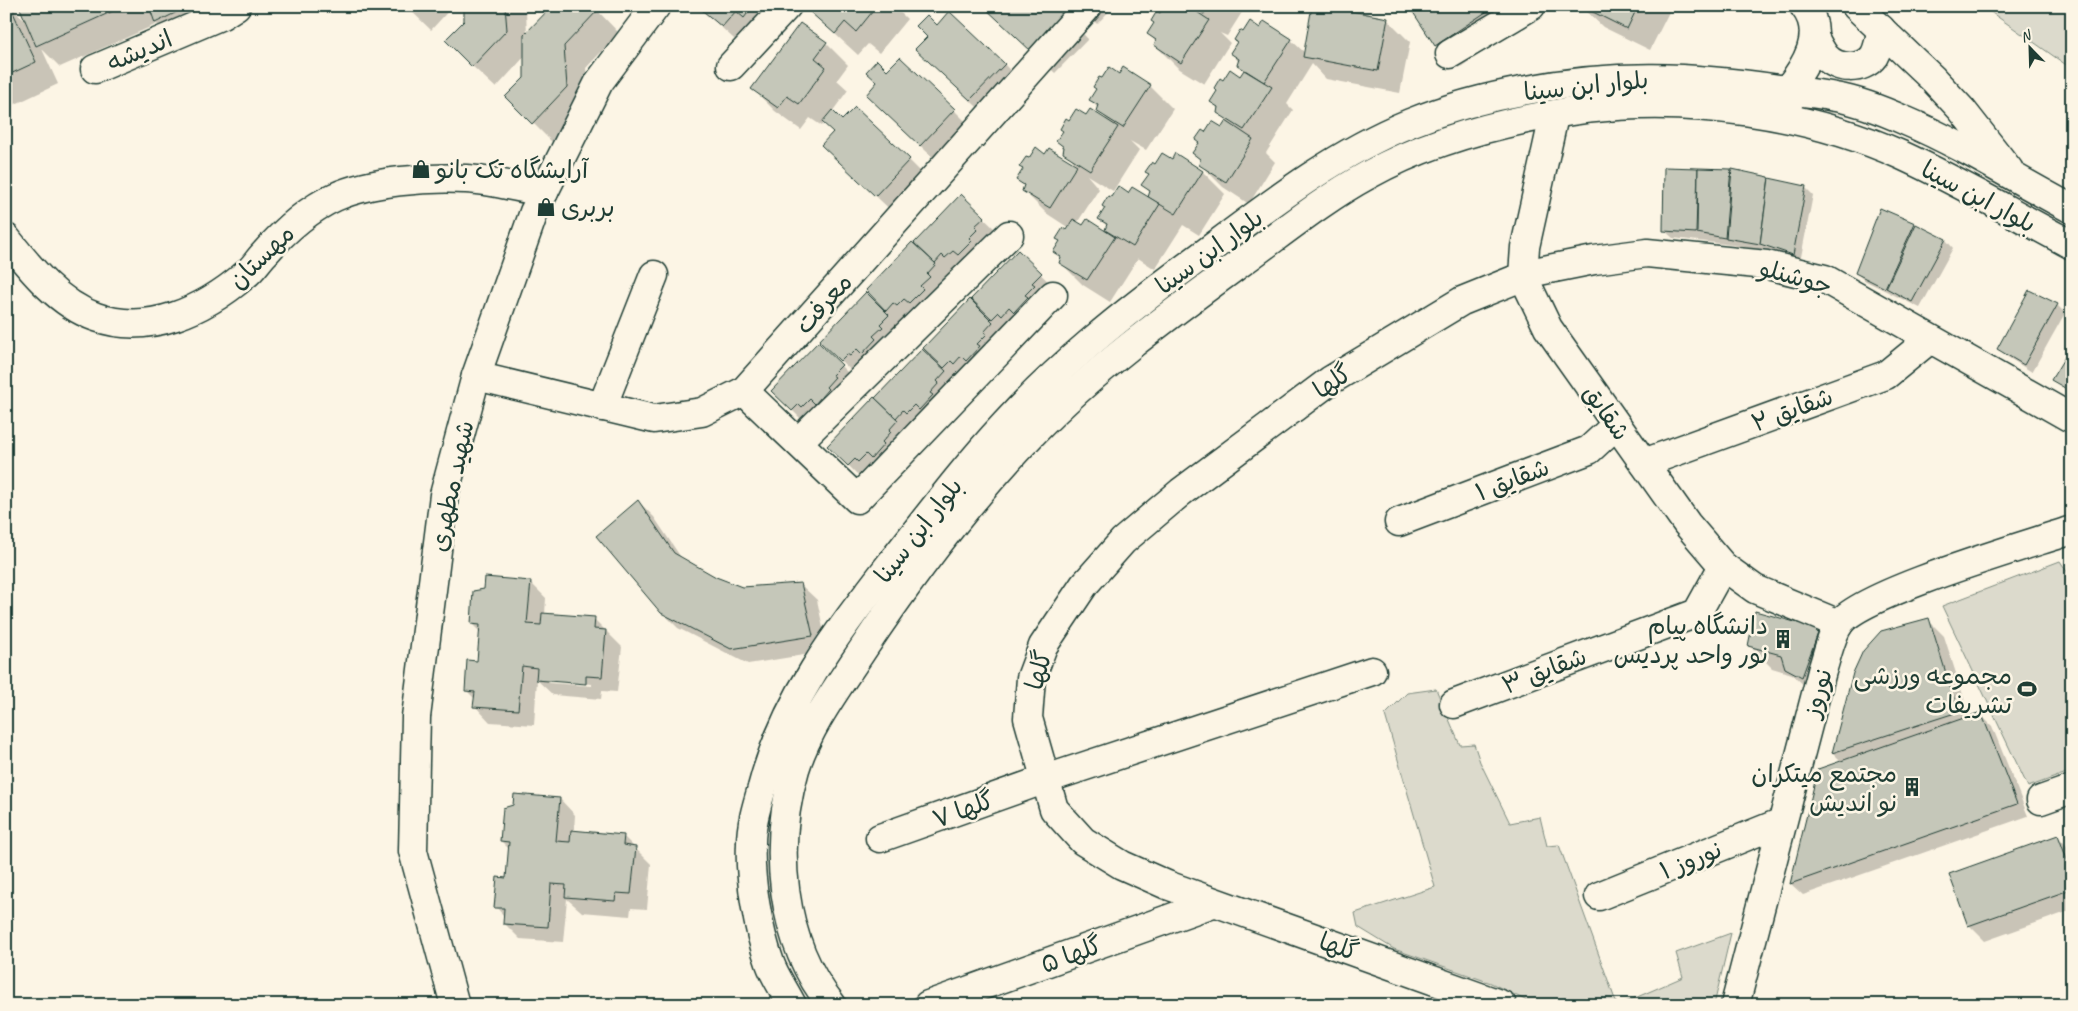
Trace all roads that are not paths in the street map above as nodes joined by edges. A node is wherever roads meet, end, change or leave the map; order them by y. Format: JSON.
{"nodes":[{"id":1,"x":236,"y":6,"type":"edge"},
{"id":2,"x":656,"y":6,"type":"edge"},
{"id":3,"x":787,"y":6,"type":"edge"},
{"id":4,"x":1088,"y":6,"type":"edge"},
{"id":5,"x":1531,"y":6,"type":"edge"},
{"id":6,"x":1804,"y":6,"type":"edge"},
{"id":7,"x":1856,"y":6,"type":"edge"},
{"id":8,"x":1881,"y":29,"type":"junction"},
{"id":9,"x":1814,"y":39,"type":"junction"},
{"id":10,"x":1450,"y":54,"type":"dead end"},
{"id":11,"x":732,"y":66,"type":"dead end"},
{"id":12,"x":95,"y":69,"type":"dead end"},
{"id":13,"x":1787,"y":90,"type":"junction"},
{"id":14,"x":1554,"y":116,"type":"junction"},
{"id":15,"x":1789,"y":117,"type":"junction"},
{"id":16,"x":2016,"y":179,"type":"junction"},
{"id":17,"x":544,"y":192,"type":"junction"},
{"id":18,"x":2072,"y":209,"type":"edge"},
{"id":19,"x":1009,"y":235,"type":"dead end"},
{"id":20,"x":6,"y":238,"type":"edge"},
{"id":21,"x":2072,"y":245,"type":"edge"},
{"id":22,"x":654,"y":275,"type":"dead end"},
{"id":23,"x":1523,"y":276,"type":"junction"},
{"id":24,"x":1053,"y":295,"type":"dead end"},
{"id":25,"x":1930,"y":339,"type":"junction"},
{"id":26,"x":476,"y":376,"type":"junction"},
{"id":27,"x":744,"y":391,"type":"junction"},
{"id":28,"x":602,"y":407,"type":"junction"},
{"id":29,"x":2069,"y":417,"type":"dead end"},
{"id":30,"x":1616,"y":424,"type":"junction"},
{"id":31,"x":798,"y":442,"type":"junction"},
{"id":32,"x":1644,"y":463,"type":"junction"},
{"id":33,"x":1399,"y":522,"type":"dead end"},
{"id":34,"x":2072,"y":530,"type":"edge"},
{"id":35,"x":1723,"y":566,"type":"junction"},
{"id":36,"x":1839,"y":624,"type":"junction"},
{"id":37,"x":1372,"y":671,"type":"dead end"},
{"id":38,"x":1454,"y":704,"type":"dead end"},
{"id":39,"x":1046,"y":779,"type":"junction"},
{"id":40,"x":2072,"y":789,"type":"edge"},
{"id":41,"x":2041,"y":800,"type":"dead end"},
{"id":42,"x":1782,"y":822,"type":"junction"},
{"id":43,"x":880,"y":838,"type":"dead end"},
{"id":44,"x":1599,"y":896,"type":"dead end"},
{"id":45,"x":1213,"y":903,"type":"junction"},
{"id":46,"x":1459,"y":988,"type":"junction"},
{"id":47,"x":451,"y":1002,"type":"edge"},
{"id":48,"x":792,"y":1005,"type":"edge"},
{"id":49,"x":832,"y":1005,"type":"edge"},
{"id":50,"x":928,"y":1005,"type":"edge"},
{"id":51,"x":1437,"y":1005,"type":"edge"},
{"id":52,"x":1502,"y":1005,"type":"edge"},
{"id":53,"x":1735,"y":1005,"type":"edge"}],
"edges":[{"from":1,"to":12,"type":"street","name":"اندیشه"},
{"from":2,"to":17,"type":"street","name":"شهید مطهری"},
{"from":3,"to":11,"type":"street"},
{"from":4,"to":27,"type":"street","name":"معرفت"},
{"from":5,"to":10,"type":"street"},
{"from":6,"to":9,"type":"street"},
{"from":7,"to":8,"type":"street"},
{"from":8,"to":9,"type":"street"},
{"from":8,"to":16,"type":"street"},
{"from":9,"to":13,"type":"street"},
{"from":13,"to":15,"type":"street"},
{"from":13,"to":16,"type":"street","name":"بلوار ابن سینا"},
{"from":13,"to":48,"type":"street","name":"بلوار ابن سینا"},
{"from":14,"to":15,"type":"street","name":"بلوار ابن سینا"},
{"from":14,"to":23,"type":"street","name":"شقایق"},
{"from":14,"to":49,"type":"street","name":"بلوار ابن سینا"},
{"from":15,"to":21,"type":"street","name":"بلوار ابن سینا"},
{"from":16,"to":18,"type":"street","name":"بلوار ابن سینا"},
{"from":17,"to":20,"type":"street","name":"مهستان"},
{"from":17,"to":26,"type":"street","name":"شهید مطهری"},
{"from":19,"to":31,"type":"street"},
{"from":22,"to":28,"type":"street"},
{"from":23,"to":25,"type":"street","name":"جوشنلو"},
{"from":23,"to":30,"type":"street","name":"شقایق"},
{"from":23,"to":39,"type":"street","name":"گلها"},
{"from":24,"to":31,"type":"street"},
{"from":25,"to":29,"type":"street","name":"جوشنلو"},
{"from":25,"to":32,"type":"street","name":"شقایق ۲"},
{"from":26,"to":28,"type":"street","name":"معرفت"},
{"from":26,"to":47,"type":"street","name":"شهید مطهری"},
{"from":27,"to":28,"type":"street","name":"معرفت"},
{"from":27,"to":31,"type":"street"},
{"from":30,"to":32,"type":"street","name":"شقایق"},
{"from":30,"to":33,"type":"street","name":"شقایق ۱"},
{"from":32,"to":35,"type":"street","name":"شقایق"},
{"from":34,"to":36,"type":"street"},
{"from":35,"to":36,"type":"street","name":"شقایق"},
{"from":35,"to":38,"type":"street","name":"شقایق ۳"},
{"from":36,"to":42,"type":"street","name":"نوروز"},
{"from":37,"to":39,"type":"street","name":"گلها ۷"},
{"from":39,"to":43,"type":"street","name":"گلها ۷"},
{"from":39,"to":45,"type":"street","name":"گلها"},
{"from":40,"to":41,"type":"street"},
{"from":42,"to":44,"type":"street","name":"نوروز ۱"},
{"from":42,"to":53,"type":"street","name":"نوروز"},
{"from":45,"to":46,"type":"street","name":"گلها"},
{"from":45,"to":50,"type":"street","name":"گلها ۵"},
{"from":46,"to":51,"type":"street"},
{"from":46,"to":52,"type":"street","name":"گلها"}]}
